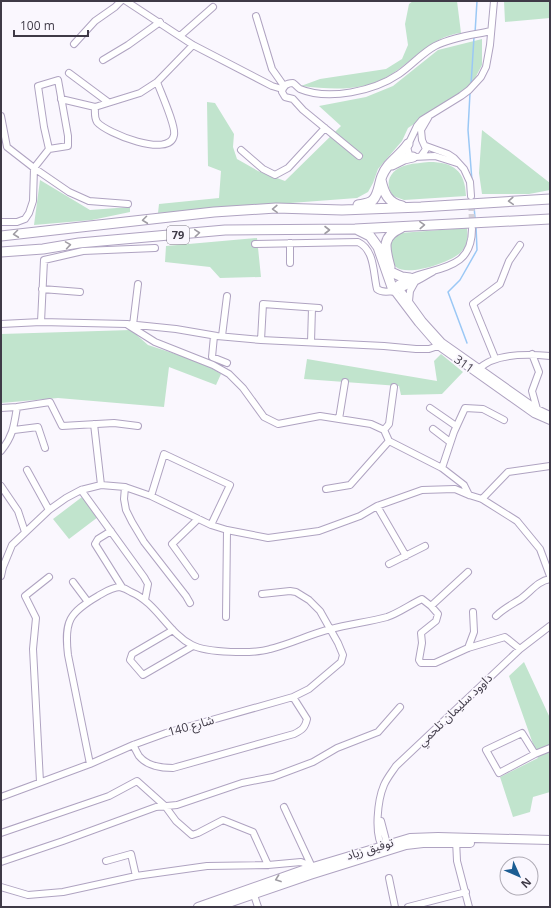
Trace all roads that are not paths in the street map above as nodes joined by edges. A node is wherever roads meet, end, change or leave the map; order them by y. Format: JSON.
{"nodes":[{"id":1,"x":121,"y":1,"type":"edge"},
{"id":2,"x":126,"y":1,"type":"edge"},
{"id":3,"x":494,"y":1,"type":"edge"},
{"id":4,"x":213,"y":7,"type":"dead end"},
{"id":5,"x":256,"y":16,"type":"dead end"},
{"id":6,"x":160,"y":22,"type":"junction"},
{"id":7,"x":491,"y":31,"type":"junction"},
{"id":8,"x":180,"y":36,"type":"junction"},
{"id":9,"x":74,"y":44,"type":"dead end"},
{"id":10,"x":194,"y":45,"type":"junction"},
{"id":11,"x":103,"y":60,"type":"dead end"},
{"id":12,"x":69,"y":73,"type":"dead end"},
{"id":13,"x":157,"y":82,"type":"junction"},
{"id":14,"x":283,"y":88,"type":"junction"},
{"id":15,"x":298,"y":88,"type":"junction"},
{"id":16,"x":61,"y":99,"type":"junction"},
{"id":17,"x":293,"y":100,"type":"junction"},
{"id":18,"x":108,"y":102,"type":"junction"},
{"id":19,"x":95,"y":107,"type":"junction"},
{"id":20,"x":1,"y":116,"type":"edge"},
{"id":21,"x":430,"y":116,"type":"junction"},
{"id":22,"x":324,"y":128,"type":"junction"},
{"id":23,"x":422,"y":140,"type":"junction"},
{"id":24,"x":409,"y":142,"type":"junction"},
{"id":25,"x":426,"y":146,"type":"junction"},
{"id":26,"x":49,"y":149,"type":"junction"},
{"id":27,"x":241,"y":150,"type":"dead end"},
{"id":28,"x":359,"y":156,"type":"dead end"},
{"id":29,"x":417,"y":157,"type":"junction"},
{"id":30,"x":457,"y":162,"type":"junction"},
{"id":31,"x":34,"y":168,"type":"junction"},
{"id":32,"x":386,"y":168,"type":"junction"},
{"id":33,"x":381,"y":179,"type":"junction"},
{"id":34,"x":471,"y":196,"type":"tunnel mouth"},
{"id":35,"x":550,"y":199,"type":"edge"},
{"id":36,"x":128,"y":204,"type":"dead end"},
{"id":37,"x":421,"y":207,"type":"junction"},
{"id":38,"x":342,"y":210,"type":"junction"},
{"id":39,"x":550,"y":219,"type":"edge"},
{"id":40,"x":1,"y":222,"type":"edge"},
{"id":41,"x":405,"y":226,"type":"junction"},
{"id":42,"x":472,"y":229,"type":"tunnel mouth"},
{"id":43,"x":355,"y":230,"type":"junction"},
{"id":44,"x":1,"y":236,"type":"edge"},
{"id":45,"x":290,"y":243,"type":"junction"},
{"id":46,"x":255,"y":244,"type":"dead end"},
{"id":47,"x":520,"y":245,"type":"dead end"},
{"id":48,"x":155,"y":248,"type":"dead end"},
{"id":49,"x":43,"y":249,"type":"junction"},
{"id":50,"x":1,"y":252,"type":"edge"},
{"id":51,"x":1,"y":258,"type":"edge"},
{"id":52,"x":290,"y":263,"type":"dead end"},
{"id":53,"x":391,"y":272,"type":"junction"},
{"id":54,"x":413,"y":280,"type":"junction"},
{"id":55,"x":138,"y":284,"type":"dead end"},
{"id":56,"x":397,"y":288,"type":"junction"},
{"id":57,"x":42,"y":289,"type":"junction"},
{"id":58,"x":80,"y":292,"type":"dead end"},
{"id":59,"x":227,"y":296,"type":"dead end"},
{"id":60,"x":409,"y":301,"type":"junction"},
{"id":61,"x":312,"y":308,"type":"junction"},
{"id":62,"x":319,"y":308,"type":"dead end"},
{"id":63,"x":41,"y":322,"type":"junction"},
{"id":64,"x":1,"y":324,"type":"edge"},
{"id":65,"x":130,"y":325,"type":"junction"},
{"id":66,"x":214,"y":336,"type":"junction"},
{"id":67,"x":222,"y":336,"type":"junction"},
{"id":68,"x":261,"y":340,"type":"junction"},
{"id":69,"x":311,"y":342,"type":"junction"},
{"id":70,"x":440,"y":344,"type":"junction"},
{"id":71,"x":532,"y":354,"type":"junction"},
{"id":72,"x":550,"y":356,"type":"edge"},
{"id":73,"x":495,"y":358,"type":"junction"},
{"id":74,"x":227,"y":363,"type":"dead end"},
{"id":75,"x":477,"y":370,"type":"junction"},
{"id":76,"x":345,"y":382,"type":"dead end"},
{"id":77,"x":394,"y":387,"type":"dead end"},
{"id":78,"x":17,"y":407,"type":"junction"},
{"id":79,"x":1,"y":408,"type":"edge"},
{"id":80,"x":430,"y":408,"type":"dead end"},
{"id":81,"x":537,"y":409,"type":"junction"},
{"id":82,"x":550,"y":415,"type":"edge"},
{"id":83,"x":338,"y":419,"type":"junction"},
{"id":84,"x":504,"y":420,"type":"dead end"},
{"id":85,"x":550,"y":421,"type":"edge"},
{"id":86,"x":94,"y":424,"type":"junction"},
{"id":87,"x":138,"y":426,"type":"dead end"},
{"id":88,"x":456,"y":426,"type":"junction"},
{"id":89,"x":433,"y":429,"type":"dead end"},
{"id":90,"x":14,"y":430,"type":"junction"},
{"id":91,"x":384,"y":430,"type":"junction"},
{"id":92,"x":389,"y":441,"type":"junction"},
{"id":93,"x":450,"y":442,"type":"junction"},
{"id":94,"x":45,"y":448,"type":"dead end"},
{"id":95,"x":1,"y":452,"type":"edge"},
{"id":96,"x":550,"y":466,"type":"edge"},
{"id":97,"x":442,"y":468,"type":"junction"},
{"id":98,"x":27,"y":470,"type":"dead end"},
{"id":99,"x":101,"y":485,"type":"junction"},
{"id":100,"x":1,"y":486,"type":"edge"},
{"id":101,"x":125,"y":487,"type":"junction"},
{"id":102,"x":326,"y":489,"type":"dead end"},
{"id":103,"x":82,"y":490,"type":"junction"},
{"id":104,"x":469,"y":495,"type":"junction"},
{"id":105,"x":151,"y":496,"type":"junction"},
{"id":106,"x":482,"y":499,"type":"junction"},
{"id":107,"x":377,"y":506,"type":"junction"},
{"id":108,"x":49,"y":510,"type":"junction"},
{"id":109,"x":198,"y":519,"type":"junction"},
{"id":110,"x":211,"y":525,"type":"junction"},
{"id":111,"x":227,"y":530,"type":"junction"},
{"id":112,"x":111,"y":531,"type":"junction"},
{"id":113,"x":25,"y":532,"type":"junction"},
{"id":114,"x":425,"y":546,"type":"dead end"},
{"id":115,"x":406,"y":556,"type":"junction"},
{"id":116,"x":389,"y":564,"type":"dead end"},
{"id":117,"x":468,"y":572,"type":"dead end"},
{"id":118,"x":1,"y":576,"type":"edge"},
{"id":119,"x":49,"y":576,"type":"dead end"},
{"id":120,"x":195,"y":576,"type":"dead end"},
{"id":121,"x":550,"y":578,"type":"edge"},
{"id":122,"x":73,"y":582,"type":"dead end"},
{"id":123,"x":122,"y":587,"type":"junction"},
{"id":124,"x":262,"y":594,"type":"dead end"},
{"id":125,"x":145,"y":600,"type":"junction"},
{"id":126,"x":88,"y":602,"type":"junction"},
{"id":127,"x":190,"y":603,"type":"dead end"},
{"id":128,"x":431,"y":606,"type":"junction"},
{"id":129,"x":473,"y":612,"type":"dead end"},
{"id":130,"x":496,"y":616,"type":"dead end"},
{"id":131,"x":226,"y":617,"type":"dead end"},
{"id":132,"x":550,"y":626,"type":"edge"},
{"id":133,"x":330,"y":629,"type":"junction"},
{"id":134,"x":173,"y":630,"type":"junction"},
{"id":135,"x":193,"y":646,"type":"junction"},
{"id":136,"x":468,"y":648,"type":"junction"},
{"id":137,"x":520,"y":649,"type":"junction"},
{"id":138,"x":293,"y":697,"type":"junction"},
{"id":139,"x":400,"y":707,"type":"dead end"},
{"id":140,"x":133,"y":744,"type":"junction"},
{"id":141,"x":550,"y":748,"type":"edge"},
{"id":142,"x":534,"y":754,"type":"junction"},
{"id":143,"x":90,"y":764,"type":"junction"},
{"id":144,"x":40,"y":782,"type":"junction"},
{"id":145,"x":1,"y":797,"type":"edge"},
{"id":146,"x":165,"y":806,"type":"junction"},
{"id":147,"x":284,"y":807,"type":"dead end"},
{"id":148,"x":1,"y":832,"type":"edge"},
{"id":149,"x":456,"y":840,"type":"junction"},
{"id":150,"x":550,"y":840,"type":"edge"},
{"id":151,"x":550,"y":845,"type":"edge"},
{"id":152,"x":385,"y":847,"type":"junction"},
{"id":153,"x":106,"y":861,"type":"dead end"},
{"id":154,"x":1,"y":862,"type":"edge"},
{"id":155,"x":297,"y":862,"type":"junction"},
{"id":156,"x":268,"y":865,"type":"junction"},
{"id":157,"x":308,"y":871,"type":"junction"},
{"id":158,"x":136,"y":876,"type":"junction"},
{"id":159,"x":389,"y":878,"type":"dead end"},
{"id":160,"x":1,"y":887,"type":"edge"},
{"id":161,"x":466,"y":892,"type":"junction"},
{"id":162,"x":254,"y":895,"type":"junction"},
{"id":163,"x":433,"y":904,"type":"edge"},
{"id":164,"x":198,"y":907,"type":"edge"},
{"id":165,"x":217,"y":907,"type":"edge"},
{"id":166,"x":258,"y":907,"type":"edge"},
{"id":167,"x":395,"y":907,"type":"edge"},
{"id":168,"x":408,"y":907,"type":"edge"},
{"id":169,"x":469,"y":907,"type":"edge"}],
"edges":[{"from":1,"to":9,"type":"street"},
{"from":2,"to":6,"type":"street"},
{"from":3,"to":7,"type":"street"},
{"from":4,"to":8,"type":"street"},
{"from":5,"to":14,"type":"street"},
{"from":6,"to":8,"type":"street"},
{"from":6,"to":11,"type":"street"},
{"from":7,"to":15,"type":"street"},
{"from":7,"to":21,"type":"street"},
{"from":8,"to":10,"type":"street"},
{"from":10,"to":13,"type":"street"},
{"from":10,"to":14,"type":"street"},
{"from":12,"to":18,"type":"street"},
{"from":13,"to":18,"type":"street"},
{"from":13,"to":19,"type":"street"},
{"from":14,"to":15,"type":"street"},
{"from":14,"to":17,"type":"street"},
{"from":15,"to":17,"type":"street"},
{"from":16,"to":19,"type":"street"},
{"from":16,"to":26,"type":"street"},
{"from":16,"to":26,"type":"street"},
{"from":17,"to":22,"type":"street"},
{"from":18,"to":19,"type":"street"},
{"from":20,"to":31,"type":"street"},
{"from":21,"to":23,"type":"street"},
{"from":21,"to":24,"type":"street"},
{"from":22,"to":27,"type":"street"},
{"from":22,"to":28,"type":"street"},
{"from":23,"to":24,"type":"street"},
{"from":23,"to":25,"type":"street"},
{"from":24,"to":29,"type":"street"},
{"from":24,"to":32,"type":"highway"},
{"from":25,"to":29,"type":"street"},
{"from":25,"to":30,"type":"street"},
{"from":26,"to":31,"type":"street"},
{"from":29,"to":30,"type":"street"},
{"from":29,"to":32,"type":"highway"},
{"from":30,"to":34,"type":"street"},
{"from":31,"to":36,"type":"street"},
{"from":31,"to":40,"type":"street"},
{"from":32,"to":33,"type":"highway"},
{"from":33,"to":37,"type":"highway"},
{"from":33,"to":38,"type":"highway"},
{"from":35,"to":37,"type":"highway","number":"79","one_way":true},
{"from":37,"to":38,"type":"highway","number":"79"},
{"from":38,"to":44,"type":"highway","number":"79","one_way":true},
{"from":41,"to":39,"type":"highway","number":"79","one_way":true},
{"from":41,"to":43,"type":"highway","number":"79"},
{"from":41,"to":53,"type":"highway"},
{"from":42,"to":54,"type":"street"},
{"from":49,"to":43,"type":"highway","number":"79","one_way":true},
{"from":43,"to":56,"type":"highway"},
{"from":45,"to":46,"type":"street"},
{"from":45,"to":52,"type":"street"},
{"from":45,"to":56,"type":"street"},
{"from":47,"to":73,"type":"street"},
{"from":48,"to":57,"type":"street"},
{"from":49,"to":50,"type":"highway","number":"79"},
{"from":49,"to":51,"type":"highway"},
{"from":53,"to":54,"type":"highway"},
{"from":53,"to":56,"type":"highway"},
{"from":54,"to":56,"type":"street"},
{"from":54,"to":60,"type":"street"},
{"from":55,"to":65,"type":"street"},
{"from":56,"to":60,"type":"street","name":"311"},
{"from":56,"to":70,"type":"street","name":"311"},
{"from":57,"to":58,"type":"street"},
{"from":57,"to":63,"type":"street"},
{"from":59,"to":67,"type":"street"},
{"from":60,"to":70,"type":"street","name":"311"},
{"from":61,"to":62,"type":"street"},
{"from":61,"to":68,"type":"street"},
{"from":61,"to":69,"type":"street"},
{"from":63,"to":64,"type":"street"},
{"from":63,"to":65,"type":"street"},
{"from":65,"to":66,"type":"street"},
{"from":65,"to":83,"type":"street"},
{"from":66,"to":67,"type":"street"},
{"from":66,"to":74,"type":"street"},
{"from":67,"to":68,"type":"street"},
{"from":68,"to":69,"type":"street"},
{"from":69,"to":70,"type":"street"},
{"from":70,"to":75,"type":"street","name":"311"},
{"from":71,"to":72,"type":"street"},
{"from":71,"to":73,"type":"street"},
{"from":71,"to":81,"type":"street"},
{"from":73,"to":75,"type":"street"},
{"from":75,"to":81,"type":"street","name":"311"},
{"from":75,"to":85,"type":"street","name":"311"},
{"from":76,"to":83,"type":"street"},
{"from":77,"to":91,"type":"street"},
{"from":78,"to":79,"type":"street"},
{"from":78,"to":86,"type":"street"},
{"from":78,"to":90,"type":"street"},
{"from":80,"to":88,"type":"street"},
{"from":81,"to":82,"type":"street","name":"311"},
{"from":83,"to":91,"type":"street"},
{"from":84,"to":88,"type":"street"},
{"from":86,"to":87,"type":"street"},
{"from":86,"to":99,"type":"street"},
{"from":88,"to":93,"type":"street"},
{"from":89,"to":93,"type":"street"},
{"from":90,"to":94,"type":"street"},
{"from":90,"to":95,"type":"street"},
{"from":91,"to":92,"type":"street"},
{"from":92,"to":97,"type":"street"},
{"from":92,"to":102,"type":"street"},
{"from":93,"to":97,"type":"street"},
{"from":96,"to":106,"type":"street"},
{"from":97,"to":104,"type":"street"},
{"from":98,"to":108,"type":"street"},
{"from":99,"to":101,"type":"street"},
{"from":99,"to":103,"type":"street"},
{"from":100,"to":113,"type":"street"},
{"from":101,"to":105,"type":"street"},
{"from":101,"to":127,"type":"street"},
{"from":103,"to":108,"type":"street"},
{"from":103,"to":112,"type":"street"},
{"from":104,"to":106,"type":"street"},
{"from":104,"to":107,"type":"street"},
{"from":105,"to":109,"type":"street"},
{"from":105,"to":110,"type":"street"},
{"from":106,"to":121,"type":"street"},
{"from":107,"to":111,"type":"street"},
{"from":107,"to":115,"type":"street"},
{"from":108,"to":113,"type":"street"},
{"from":109,"to":110,"type":"street"},
{"from":109,"to":120,"type":"street"},
{"from":110,"to":111,"type":"street"},
{"from":111,"to":131,"type":"street"},
{"from":112,"to":123,"type":"street"},
{"from":112,"to":125,"type":"street"},
{"from":113,"to":118,"type":"street"},
{"from":114,"to":115,"type":"street"},
{"from":115,"to":116,"type":"street"},
{"from":117,"to":128,"type":"street"},
{"from":119,"to":144,"type":"street"},
{"from":121,"to":130,"type":"street"},
{"from":122,"to":126,"type":"street"},
{"from":123,"to":125,"type":"street"},
{"from":123,"to":126,"type":"street"},
{"from":124,"to":133,"type":"street","name":"شارع 140"},
{"from":125,"to":134,"type":"street"},
{"from":126,"to":143,"type":"street"},
{"from":128,"to":133,"type":"street"},
{"from":128,"to":136,"type":"street"},
{"from":129,"to":136,"type":"street"},
{"from":132,"to":137,"type":"street","name":"داوود سليمان تلحمي"},
{"from":133,"to":135,"type":"street"},
{"from":133,"to":138,"type":"street","name":"شارع 140"},
{"from":134,"to":135,"type":"street"},
{"from":134,"to":135,"type":"street"},
{"from":136,"to":137,"type":"street"},
{"from":137,"to":152,"type":"street","name":"داوود سليمان تلحمي"},
{"from":138,"to":140,"type":"street","name":"شارع 140"},
{"from":138,"to":140,"type":"street"},
{"from":139,"to":146,"type":"street"},
{"from":140,"to":143,"type":"street","name":"شارع 140"},
{"from":141,"to":142,"type":"street"},
{"from":142,"to":142,"type":"street"},
{"from":143,"to":144,"type":"street","name":"شارع 140"},
{"from":144,"to":145,"type":"street","name":"شارع 140"},
{"from":146,"to":148,"type":"street"},
{"from":146,"to":154,"type":"street"},
{"from":146,"to":156,"type":"street"},
{"from":147,"to":157,"type":"street"},
{"from":149,"to":150,"type":"main road","name":"توفيق زياد"},
{"from":149,"to":151,"type":"main road","name":"توفيق زياد"},
{"from":149,"to":152,"type":"main road","name":"توفيق زياد"},
{"from":149,"to":161,"type":"street"},
{"from":152,"to":157,"type":"main road","name":"توفيق زياد"},
{"from":153,"to":158,"type":"street"},
{"from":155,"to":156,"type":"street"},
{"from":155,"to":157,"type":"street"},
{"from":155,"to":157,"type":"street"},
{"from":156,"to":158,"type":"street"},
{"from":157,"to":162,"type":"main road","name":"توفيق زياد"},
{"from":157,"to":164,"type":"main road","name":"توفيق زياد","one_way":true},
{"from":158,"to":160,"type":"street"},
{"from":159,"to":167,"type":"street"},
{"from":161,"to":163,"type":"street"},
{"from":161,"to":169,"type":"street"},
{"from":162,"to":165,"type":"main road","name":"توفيق زياد"},
{"from":162,"to":166,"type":"street"},
{"from":163,"to":168,"type":"street"}]}
